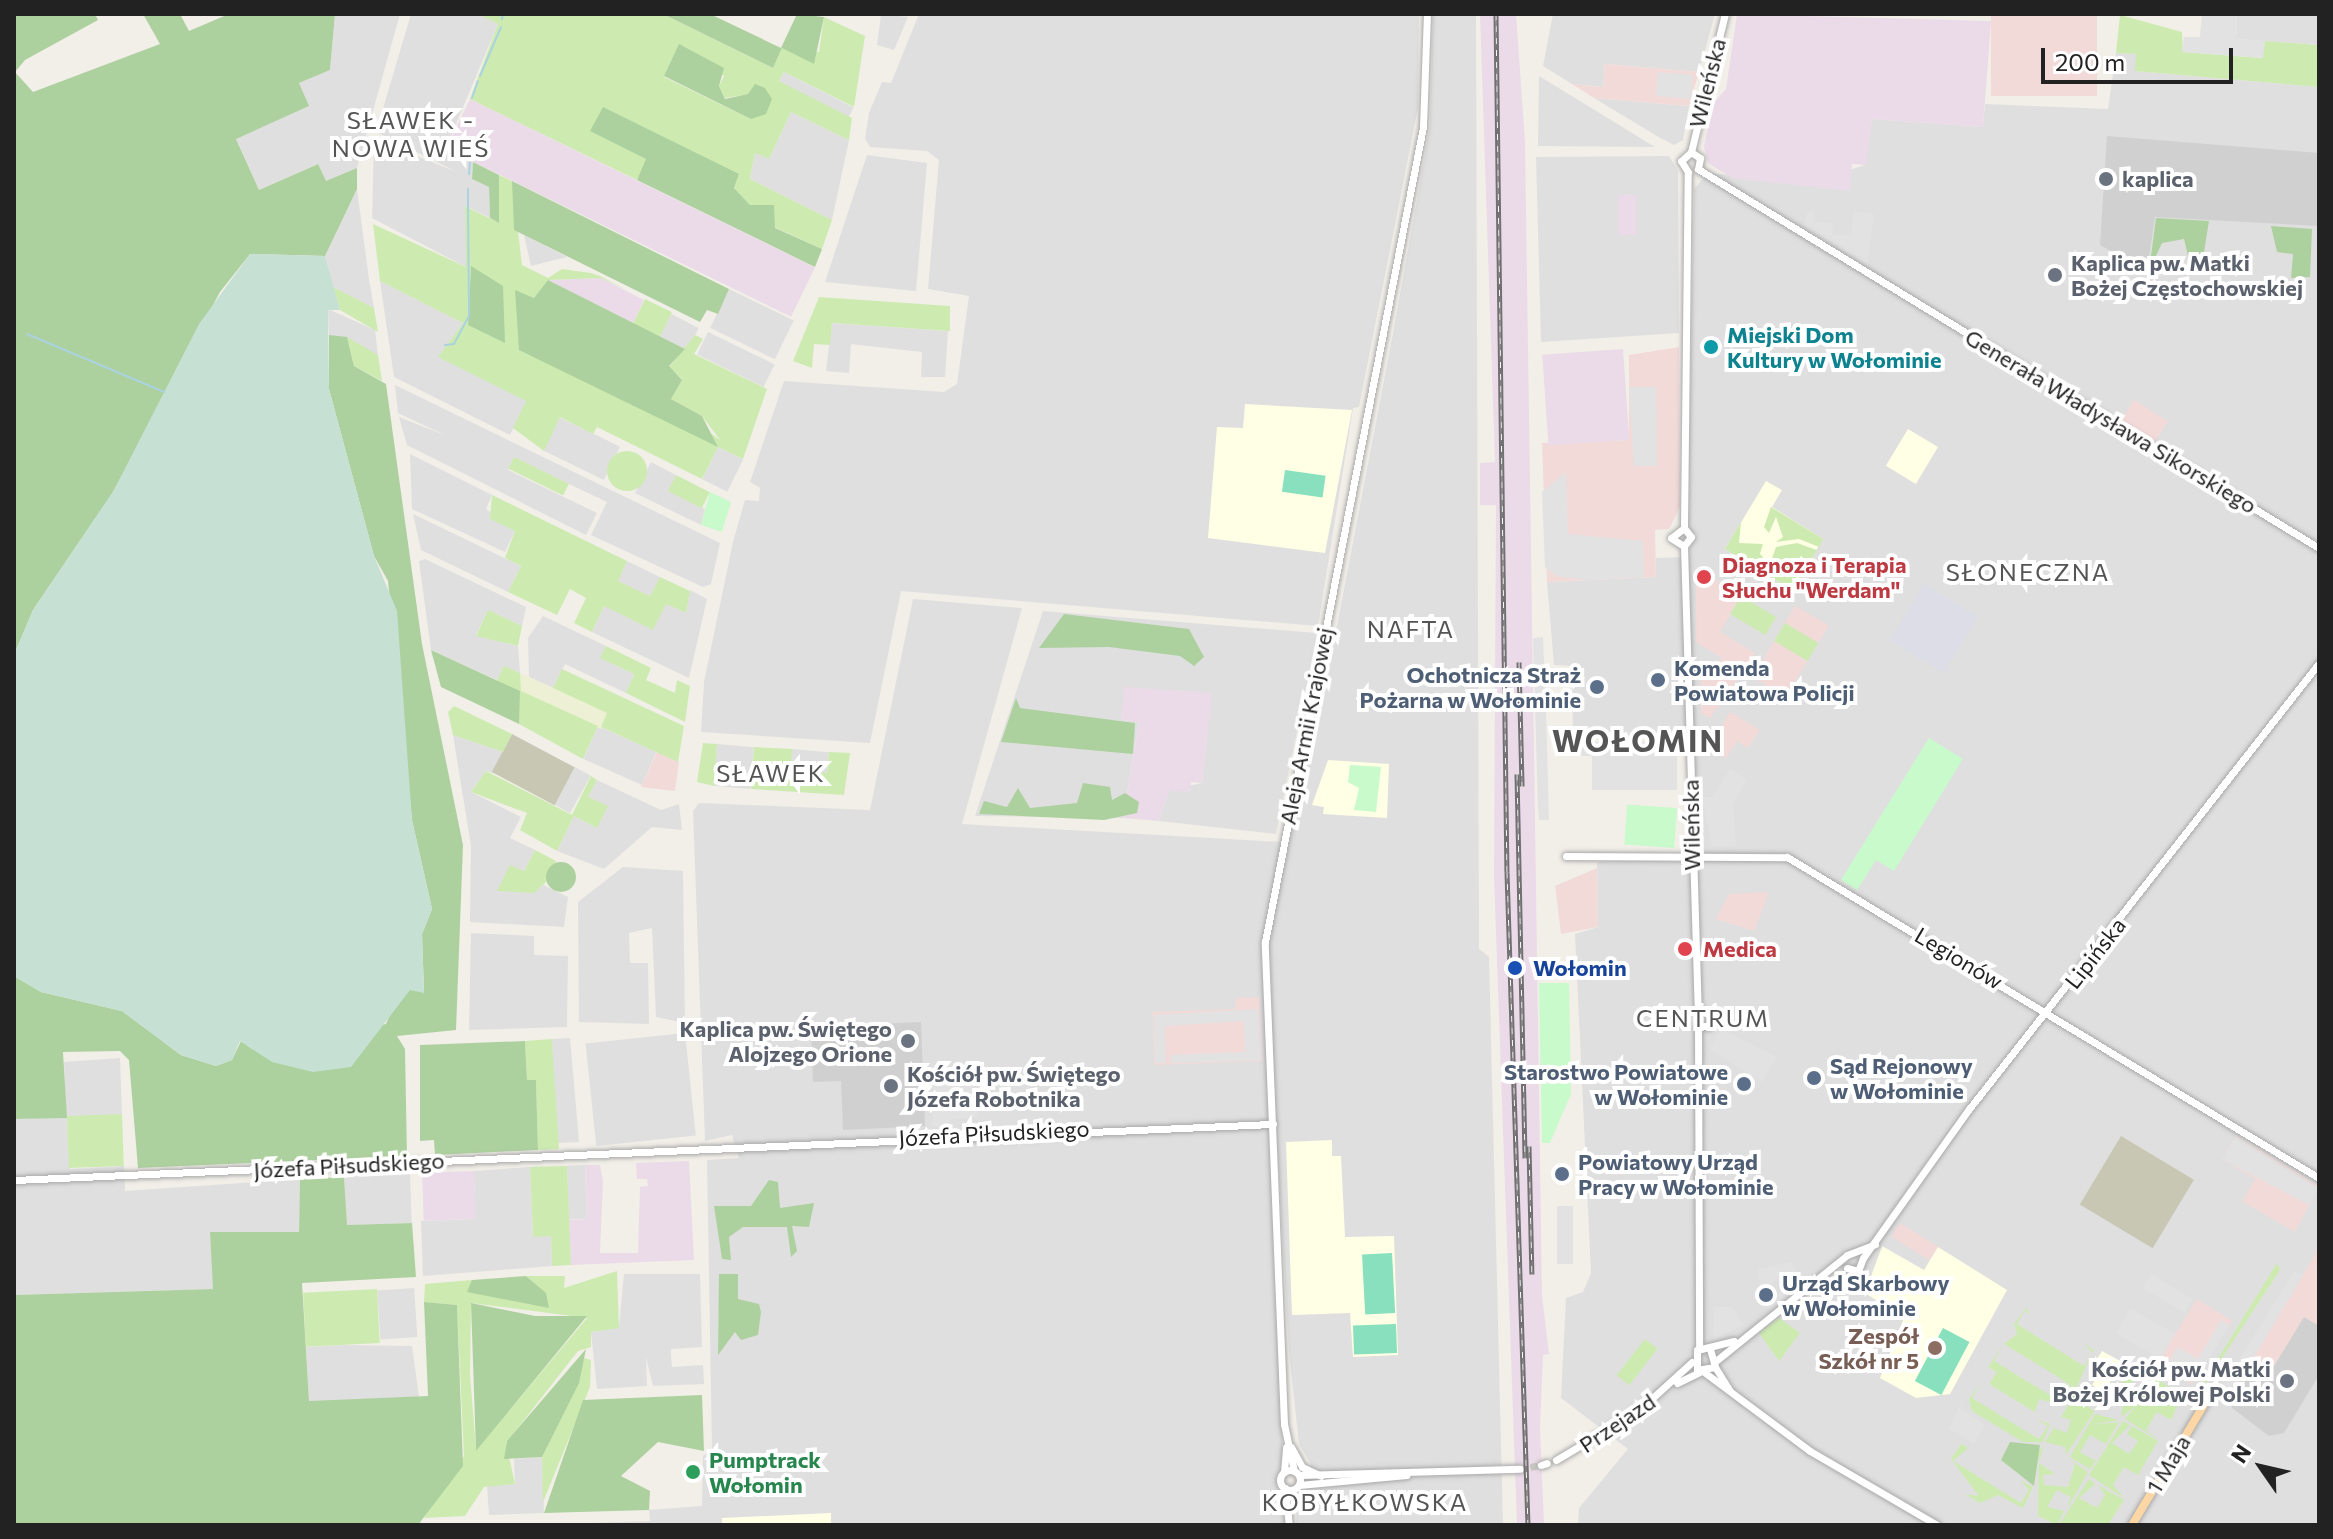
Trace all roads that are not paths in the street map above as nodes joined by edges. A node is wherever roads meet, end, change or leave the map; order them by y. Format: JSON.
{"nodes":[{"id":1,"x":1427,"y":14,"type":"edge"},
{"id":2,"x":1725,"y":14,"type":"edge"},
{"id":3,"x":1691,"y":152,"type":"junction"},
{"id":4,"x":1698,"y":169,"type":"junction"},
{"id":5,"x":1688,"y":172,"type":"junction"},
{"id":6,"x":1712,"y":177,"type":"junction"},
{"id":7,"x":1687,"y":187,"type":"junction"},
{"id":8,"x":1684,"y":528,"type":"junction"},
{"id":9,"x":1684,"y":546,"type":"junction"},
{"id":10,"x":2319,"y":548,"type":"edge"},
{"id":11,"x":2319,"y":663,"type":"edge"},
{"id":12,"x":1566,"y":856,"type":"dead end"},
{"id":13,"x":1691,"y":856,"type":"junction"},
{"id":14,"x":1698,"y":1009,"type":"junction"},
{"id":15,"x":2049,"y":1012,"type":"junction"},
{"id":16,"x":1701,"y":1027,"type":"junction"},
{"id":17,"x":1273,"y":1124,"type":"junction"},
{"id":18,"x":2319,"y":1178,"type":"edge"},
{"id":19,"x":14,"y":1180,"type":"edge"},
{"id":20,"x":1860,"y":1255,"type":"junction"},
{"id":21,"x":1846,"y":1265,"type":"junction"},
{"id":22,"x":1743,"y":1337,"type":"junction"},
{"id":23,"x":1699,"y":1349,"type":"junction"},
{"id":24,"x":1710,"y":1349,"type":"junction"},
{"id":25,"x":1692,"y":1362,"type":"junction"},
{"id":26,"x":1716,"y":1364,"type":"junction"},
{"id":27,"x":1702,"y":1372,"type":"junction"},
{"id":28,"x":1668,"y":1388,"type":"junction"},
{"id":29,"x":1734,"y":1395,"type":"junction"},
{"id":30,"x":2205,"y":1403,"type":"dead end"},
{"id":31,"x":1286,"y":1442,"type":"junction"},
{"id":32,"x":1556,"y":1460,"type":"dead end"},
{"id":33,"x":1520,"y":1469,"type":"tunnel mouth"},
{"id":34,"x":1284,"y":1472,"type":"junction"},
{"id":35,"x":1296,"y":1473,"type":"junction"},
{"id":36,"x":1409,"y":1474,"type":"junction"},
{"id":37,"x":1323,"y":1476,"type":"junction"},
{"id":38,"x":1296,"y":1487,"type":"junction"},
{"id":39,"x":1285,"y":1488,"type":"junction"},
{"id":40,"x":1289,"y":1513,"type":"junction"},
{"id":41,"x":1289,"y":1525,"type":"edge"},
{"id":42,"x":1937,"y":1525,"type":"edge"},
{"id":43,"x":2132,"y":1525,"type":"edge"}],
"edges":[{"from":1,"to":17,"type":"street","name":"Aleja Armii Krajowej"},
{"from":2,"to":3,"type":"street","name":"Wileńska"},
{"from":3,"to":4,"type":"street"},
{"from":3,"to":5,"type":"street","name":"Wileńska"},
{"from":4,"to":5,"type":"street"},
{"from":4,"to":6,"type":"street","name":"Generała Władysława Sikorskiego"},
{"from":5,"to":7,"type":"street"},
{"from":6,"to":7,"type":"street"},
{"from":6,"to":10,"type":"street","name":"Generała Władysława Sikorskiego"},
{"from":7,"to":8,"type":"street"},
{"from":8,"to":9,"type":"street"},
{"from":8,"to":9,"type":"street"},
{"from":9,"to":13,"type":"street","name":"Wileńska"},
{"from":11,"to":15,"type":"street","name":"Lipińska"},
{"from":12,"to":13,"type":"street","name":"Legionów"},
{"from":13,"to":14,"type":"street","name":"Wileńska"},
{"from":13,"to":15,"type":"street","name":"Legionów"},
{"from":14,"to":16,"type":"street"},
{"from":14,"to":16,"type":"street"},
{"from":15,"to":18,"type":"street","name":"Legionów"},
{"from":15,"to":20,"type":"street","name":"Lipińska"},
{"from":16,"to":23,"type":"street"},
{"from":17,"to":19,"type":"street","name":"Józefa Piłsudskiego"},
{"from":17,"to":31,"type":"street","name":"Aleja Armii Krajowej"},
{"from":20,"to":21,"type":"street"},
{"from":20,"to":21,"type":"street"},
{"from":21,"to":22,"type":"street"},
{"from":22,"to":24,"type":"street"},
{"from":22,"to":26,"type":"street"},
{"from":23,"to":24,"type":"street"},
{"from":23,"to":25,"type":"street","name":"Przejazd"},
{"from":24,"to":26,"type":"street"},
{"from":25,"to":27,"type":"street"},
{"from":25,"to":28,"type":"street","name":"Przejazd"},
{"from":26,"to":27,"type":"street","name":"Przejazd"},
{"from":26,"to":29,"type":"street"},
{"from":27,"to":28,"type":"street","name":"Przejazd"},
{"from":27,"to":29,"type":"street"},
{"from":28,"to":32,"type":"street","name":"Przejazd"},
{"from":29,"to":42,"type":"street"},
{"from":30,"to":43,"type":"main road","name":"1 Maja"},
{"from":31,"to":34,"type":"street","name":"Aleja Armii Krajowej"},
{"from":31,"to":35,"type":"street","name":"Aleja Armii Krajowej"},
{"from":31,"to":37,"type":"street"},
{"from":33,"to":36,"type":"street"},
{"from":34,"to":35,"type":"street"},
{"from":34,"to":39,"type":"street","name":"Aleja Armii Krajowej"},
{"from":35,"to":37,"type":"street"},
{"from":35,"to":38,"type":"street","name":"Aleja Armii Krajowej"},
{"from":36,"to":37,"type":"street"},
{"from":36,"to":38,"type":"street"},
{"from":38,"to":39,"type":"street"},
{"from":38,"to":40,"type":"street"},
{"from":39,"to":40,"type":"street"},
{"from":40,"to":41,"type":"street"}]}
